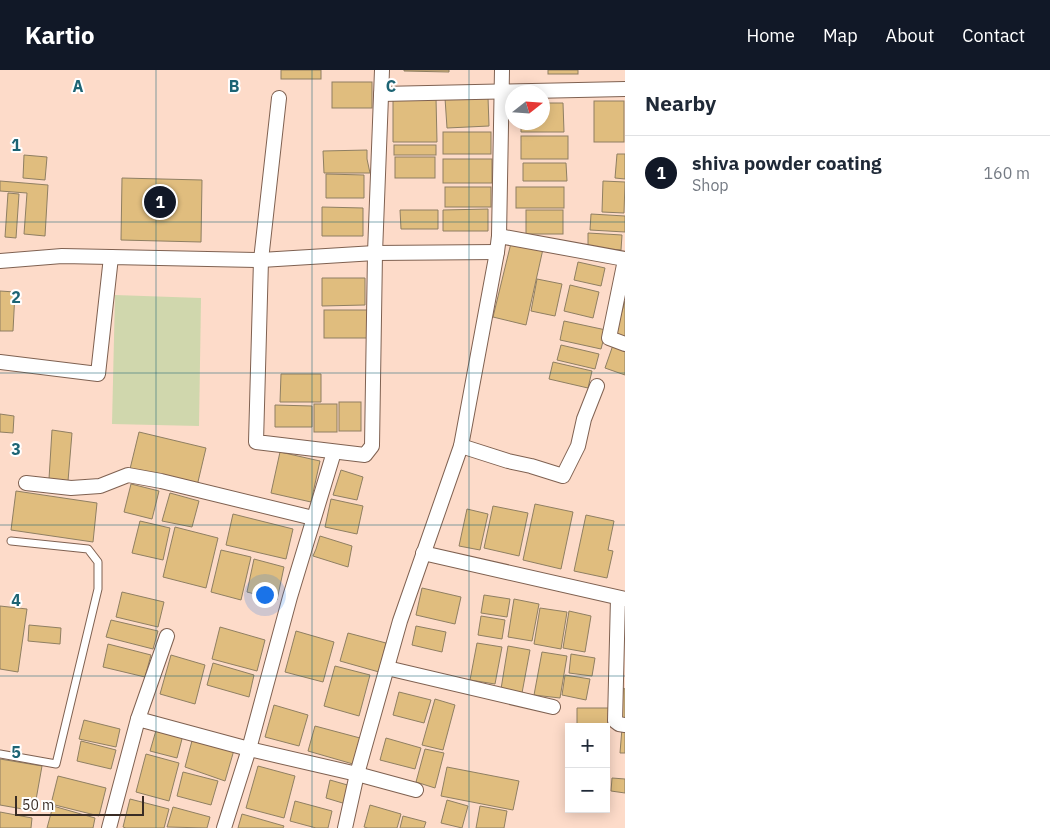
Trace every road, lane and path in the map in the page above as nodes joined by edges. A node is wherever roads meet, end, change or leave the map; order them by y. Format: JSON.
{"nodes":[{"id":1,"x":382,"y":70,"type":"edge"},
{"id":2,"x":502,"y":70,"type":"edge"},
{"id":3,"x":625,"y":89,"type":"edge"},
{"id":4,"x":501,"y":92,"type":"junction"},
{"id":5,"x":381,"y":94,"type":"junction"},
{"id":6,"x":279,"y":98,"type":"dead end"},
{"id":7,"x":499,"y":236,"type":"junction"},
{"id":8,"x":497,"y":252,"type":"junction"},
{"id":9,"x":375,"y":253,"type":"junction"},
{"id":10,"x":111,"y":256,"type":"junction"},
{"id":11,"x":261,"y":260,"type":"junction"},
{"id":12,"x":625,"y":260,"type":"edge"},
{"id":13,"x":0,"y":261,"type":"edge"},
{"id":14,"x":625,"y":344,"type":"edge"},
{"id":15,"x":0,"y":362,"type":"edge"},
{"id":16,"x":597,"y":386,"type":"dead end"},
{"id":17,"x":461,"y":446,"type":"junction"},
{"id":18,"x":334,"y":452,"type":"junction"},
{"id":19,"x":26,"y":484,"type":"dead end"},
{"id":20,"x":313,"y":518,"type":"junction"},
{"id":21,"x":11,"y":541,"type":"dead end"},
{"id":22,"x":423,"y":552,"type":"junction"},
{"id":23,"x":621,"y":599,"type":"edge"},
{"id":24,"x":167,"y":636,"type":"dead end"},
{"id":25,"x":387,"y":668,"type":"junction"},
{"id":26,"x":553,"y":707,"type":"dead end"},
{"id":27,"x":138,"y":719,"type":"junction"},
{"id":28,"x":625,"y":725,"type":"edge"},
{"id":29,"x":249,"y":749,"type":"junction"},
{"id":30,"x":0,"y":754,"type":"edge"},
{"id":31,"x":357,"y":774,"type":"junction"},
{"id":32,"x":416,"y":790,"type":"dead end"},
{"id":33,"x":109,"y":828,"type":"edge"},
{"id":34,"x":224,"y":828,"type":"edge"},
{"id":35,"x":345,"y":828,"type":"edge"}],
"edges":[{"from":1,"to":5,"type":"street"},
{"from":2,"to":4,"type":"street"},
{"from":3,"to":4,"type":"street"},
{"from":4,"to":5,"type":"street"},
{"from":4,"to":7,"type":"street"},
{"from":5,"to":9,"type":"street"},
{"from":6,"to":11,"type":"street"},
{"from":7,"to":8,"type":"street"},
{"from":7,"to":12,"type":"street"},
{"from":8,"to":9,"type":"street"},
{"from":8,"to":17,"type":"street"},
{"from":9,"to":11,"type":"street"},
{"from":9,"to":18,"type":"street"},
{"from":10,"to":11,"type":"street"},
{"from":10,"to":13,"type":"street"},
{"from":10,"to":15,"type":"street"},
{"from":11,"to":18,"type":"street"},
{"from":12,"to":14,"type":"street"},
{"from":16,"to":17,"type":"street"},
{"from":17,"to":22,"type":"street"},
{"from":18,"to":20,"type":"street"},
{"from":19,"to":20,"type":"street"},
{"from":20,"to":29,"type":"street"},
{"from":21,"to":30,"type":"lane"},
{"from":22,"to":23,"type":"street"},
{"from":22,"to":25,"type":"street"},
{"from":23,"to":28,"type":"street"},
{"from":24,"to":27,"type":"street"},
{"from":25,"to":26,"type":"street"},
{"from":25,"to":31,"type":"street"},
{"from":27,"to":29,"type":"street"},
{"from":27,"to":33,"type":"street"},
{"from":29,"to":31,"type":"street"},
{"from":29,"to":34,"type":"street"},
{"from":31,"to":32,"type":"street"},
{"from":31,"to":35,"type":"street"}]}
